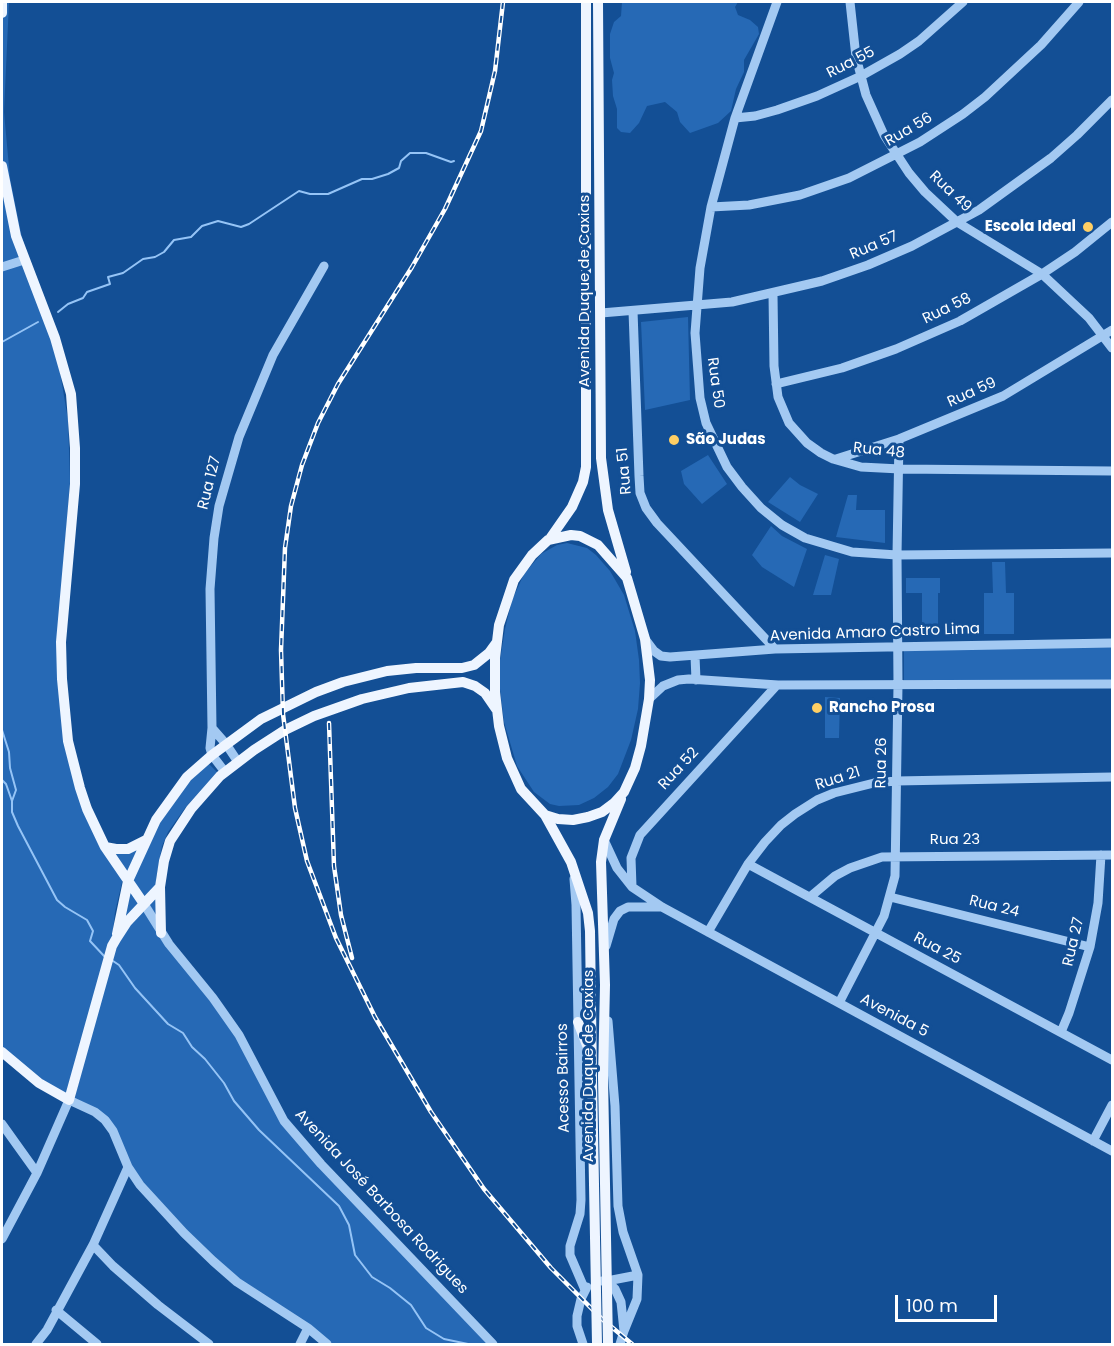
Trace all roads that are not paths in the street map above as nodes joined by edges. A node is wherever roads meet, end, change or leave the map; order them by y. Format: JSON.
{"nodes":[{"id":1,"x":2,"y":2,"type":"edge"},
{"id":2,"x":586,"y":2,"type":"edge"},
{"id":3,"x":598,"y":2,"type":"edge"},
{"id":4,"x":777,"y":2,"type":"edge"},
{"id":5,"x":850,"y":2,"type":"edge"},
{"id":6,"x":963,"y":2,"type":"edge"},
{"id":7,"x":1079,"y":2,"type":"edge"},
{"id":8,"x":2,"y":13,"type":"edge"},
{"id":9,"x":861,"y":76,"type":"junction"},
{"id":10,"x":1113,"y":100,"type":"edge"},
{"id":11,"x":735,"y":118,"type":"junction"},
{"id":12,"x":897,"y":155,"type":"junction"},
{"id":13,"x":2,"y":166,"type":"edge"},
{"id":14,"x":711,"y":207,"type":"junction"},
{"id":15,"x":957,"y":222,"type":"junction"},
{"id":16,"x":1113,"y":222,"type":"edge"},
{"id":17,"x":24,"y":260,"type":"junction"},
{"id":18,"x":324,"y":266,"type":"dead end"},
{"id":19,"x":2,"y":267,"type":"edge"},
{"id":20,"x":1042,"y":274,"type":"junction"},
{"id":21,"x":773,"y":294,"type":"junction"},
{"id":22,"x":696,"y":306,"type":"junction"},
{"id":23,"x":633,"y":311,"type":"junction"},
{"id":24,"x":601,"y":313,"type":"junction"},
{"id":25,"x":1108,"y":333,"type":"edge"},
{"id":26,"x":1113,"y":348,"type":"edge"},
{"id":27,"x":776,"y":384,"type":"junction"},
{"id":28,"x":899,"y":439,"type":"junction"},
{"id":29,"x":833,"y":459,"type":"junction"},
{"id":30,"x":900,"y":470,"type":"junction"},
{"id":31,"x":1113,"y":471,"type":"edge"},
{"id":32,"x":549,"y":540,"type":"junction"},
{"id":33,"x":1113,"y":553,"type":"edge"},
{"id":34,"x":897,"y":555,"type":"junction"},
{"id":35,"x":627,"y":578,"type":"junction"},
{"id":36,"x":645,"y":639,"type":"junction"},
{"id":37,"x":497,"y":642,"type":"junction"},
{"id":38,"x":1113,"y":643,"type":"edge"},
{"id":39,"x":898,"y":646,"type":"junction"},
{"id":40,"x":775,"y":650,"type":"junction"},
{"id":41,"x":695,"y":656,"type":"junction"},
{"id":42,"x":696,"y":680,"type":"junction"},
{"id":43,"x":1113,"y":684,"type":"edge"},
{"id":44,"x":777,"y":685,"type":"junction"},
{"id":45,"x":898,"y":685,"type":"junction"},
{"id":46,"x":649,"y":699,"type":"junction"},
{"id":47,"x":496,"y":709,"type":"junction"},
{"id":48,"x":212,"y":728,"type":"junction"},
{"id":49,"x":226,"y":744,"type":"junction"},
{"id":50,"x":212,"y":755,"type":"junction"},
{"id":51,"x":238,"y":762,"type":"junction"},
{"id":52,"x":225,"y":772,"type":"junction"},
{"id":53,"x":1113,"y":777,"type":"edge"},
{"id":54,"x":896,"y":781,"type":"junction"},
{"id":55,"x":624,"y":792,"type":"junction"},
{"id":56,"x":545,"y":815,"type":"junction"},
{"id":57,"x":146,"y":840,"type":"junction"},
{"id":58,"x":604,"y":840,"type":"junction"},
{"id":59,"x":105,"y":847,"type":"junction"},
{"id":60,"x":1101,"y":855,"type":"junction"},
{"id":61,"x":1113,"y":855,"type":"edge"},
{"id":62,"x":896,"y":856,"type":"junction"},
{"id":63,"x":572,"y":862,"type":"junction"},
{"id":64,"x":748,"y":864,"type":"junction"},
{"id":65,"x":128,"y":881,"type":"junction"},
{"id":66,"x":160,"y":887,"type":"junction"},
{"id":67,"x":632,"y":887,"type":"junction"},
{"id":68,"x":810,"y":897,"type":"junction"},
{"id":69,"x":890,"y":897,"type":"junction"},
{"id":70,"x":144,"y":904,"type":"junction"},
{"id":71,"x":662,"y":907,"type":"junction"},
{"id":72,"x":708,"y":932,"type":"junction"},
{"id":73,"x":161,"y":933,"type":"junction"},
{"id":74,"x":877,"y":933,"type":"junction"},
{"id":75,"x":114,"y":942,"type":"junction"},
{"id":76,"x":1090,"y":947,"type":"junction"},
{"id":77,"x":604,"y":956,"type":"junction"},
{"id":78,"x":605,"y":985,"type":"junction"},
{"id":79,"x":839,"y":1003,"type":"junction"},
{"id":80,"x":578,"y":1022,"type":"junction"},
{"id":81,"x":1061,"y":1032,"type":"junction"},
{"id":82,"x":3,"y":1056,"type":"edge"},
{"id":83,"x":592,"y":1059,"type":"junction"},
{"id":84,"x":1113,"y":1060,"type":"edge"},
{"id":85,"x":598,"y":1077,"type":"junction"},
{"id":86,"x":69,"y":1100,"type":"junction"},
{"id":87,"x":1113,"y":1105,"type":"edge"},
{"id":88,"x":2,"y":1124,"type":"edge"},
{"id":89,"x":1094,"y":1141,"type":"junction"},
{"id":90,"x":1113,"y":1151,"type":"edge"},
{"id":91,"x":128,"y":1167,"type":"junction"},
{"id":92,"x":37,"y":1173,"type":"junction"},
{"id":93,"x":2,"y":1237,"type":"edge"},
{"id":94,"x":93,"y":1245,"type":"junction"},
{"id":95,"x":638,"y":1275,"type":"junction"},
{"id":96,"x":607,"y":1281,"type":"junction"},
{"id":97,"x":585,"y":1290,"type":"junction"},
{"id":98,"x":56,"y":1310,"type":"junction"},
{"id":99,"x":308,"y":1328,"type":"junction"},
{"id":100,"x":624,"y":1331,"type":"junction"},
{"id":101,"x":36,"y":1344,"type":"edge"},
{"id":102,"x":97,"y":1344,"type":"edge"},
{"id":103,"x":209,"y":1344,"type":"edge"},
{"id":104,"x":300,"y":1344,"type":"edge"},
{"id":105,"x":327,"y":1344,"type":"edge"},
{"id":106,"x":492,"y":1344,"type":"edge"},
{"id":107,"x":582,"y":1344,"type":"edge"},
{"id":108,"x":597,"y":1344,"type":"edge"},
{"id":109,"x":608,"y":1344,"type":"edge"},
{"id":110,"x":620,"y":1344,"type":"edge"}],
"edges":[{"from":1,"to":8,"type":"main road"},
{"from":2,"to":32,"type":"main road","name":"Avenida Duque de Caxias"},
{"from":3,"to":24,"type":"main road","name":"Avenida Duque de Caxias"},
{"from":4,"to":11,"type":"street","name":"Rua 50"},
{"from":5,"to":9,"type":"street","name":"Rua 49"},
{"from":6,"to":9,"type":"street","name":"Rua 55"},
{"from":7,"to":12,"type":"street","name":"Rua 56"},
{"from":9,"to":11,"type":"street","name":"Rua 55"},
{"from":9,"to":12,"type":"street","name":"Rua 49"},
{"from":10,"to":15,"type":"street","name":"Rua 57"},
{"from":11,"to":14,"type":"street","name":"Rua 50"},
{"from":12,"to":14,"type":"street","name":"Rua 56"},
{"from":12,"to":15,"type":"street","name":"Rua 49"},
{"from":13,"to":17,"type":"main road","name":"Avenida José Barbosa Rodrigues"},
{"from":14,"to":22,"type":"street","name":"Rua 50"},
{"from":15,"to":20,"type":"street","name":"Rua 49"},
{"from":15,"to":21,"type":"street","name":"Rua 57"},
{"from":16,"to":20,"type":"street","name":"Rua 58"},
{"from":17,"to":19,"type":"street"},
{"from":17,"to":59,"type":"main road","name":"Avenida José Barbosa Rodrigues"},
{"from":18,"to":48,"type":"street","name":"Rua 127"},
{"from":20,"to":25,"type":"street","name":"Rua 49"},
{"from":20,"to":27,"type":"street","name":"Rua 58"},
{"from":21,"to":22,"type":"street","name":"Rua 57"},
{"from":21,"to":27,"type":"street","name":"Rua 48"},
{"from":22,"to":23,"type":"street","name":"Rua 57"},
{"from":22,"to":34,"type":"street","name":"Rua 50"},
{"from":23,"to":24,"type":"street","name":"Rua 57"},
{"from":23,"to":40,"type":"street","name":"Rua 51"},
{"from":24,"to":35,"type":"main road","name":"Avenida Duque de Caxias"},
{"from":25,"to":26,"type":"street","name":"Rua 49"},
{"from":25,"to":28,"type":"street","name":"Rua 59"},
{"from":27,"to":29,"type":"street","name":"Rua 48"},
{"from":28,"to":29,"type":"street","name":"Rua 59"},
{"from":28,"to":30,"type":"street","name":"Rua 26"},
{"from":29,"to":30,"type":"street","name":"Rua 48"},
{"from":30,"to":31,"type":"street","name":"Rua 48"},
{"from":30,"to":34,"type":"street","name":"Rua 26"},
{"from":32,"to":35,"type":"main road"},
{"from":32,"to":37,"type":"main road","name":"Avenida Duque de Caxias"},
{"from":33,"to":34,"type":"street","name":"Rua 50"},
{"from":34,"to":39,"type":"street","name":"Rua 26"},
{"from":35,"to":36,"type":"main road","name":"Avenida Duque de Caxias"},
{"from":36,"to":41,"type":"street","name":"Avenida Amaro Castro Lima"},
{"from":36,"to":46,"type":"main road","name":"Avenida Duque de Caxias"},
{"from":37,"to":47,"type":"main road","name":"Avenida Duque de Caxias"},
{"from":37,"to":49,"type":"main road"},
{"from":38,"to":39,"type":"street","name":"Avenida Amaro Castro Lima"},
{"from":39,"to":40,"type":"street","name":"Avenida Amaro Castro Lima"},
{"from":39,"to":45,"type":"street","name":"Rua 26"},
{"from":40,"to":41,"type":"street","name":"Avenida Amaro Castro Lima"},
{"from":41,"to":42,"type":"street"},
{"from":42,"to":44,"type":"street"},
{"from":42,"to":46,"type":"street"},
{"from":43,"to":45,"type":"street"},
{"from":44,"to":45,"type":"street"},
{"from":44,"to":67,"type":"street","name":"Rua 52"},
{"from":45,"to":54,"type":"street","name":"Rua 26"},
{"from":46,"to":55,"type":"main road","name":"Avenida Duque de Caxias"},
{"from":47,"to":51,"type":"main road"},
{"from":47,"to":56,"type":"main road","name":"Avenida Duque de Caxias"},
{"from":48,"to":49,"type":"street"},
{"from":48,"to":50,"type":"street","name":"Rua 127"},
{"from":49,"to":50,"type":"main road"},
{"from":49,"to":51,"type":"street"},
{"from":50,"to":52,"type":"street"},
{"from":50,"to":57,"type":"main road"},
{"from":51,"to":52,"type":"main road"},
{"from":52,"to":66,"type":"main road"},
{"from":53,"to":54,"type":"street","name":"Rua 21"},
{"from":54,"to":62,"type":"street","name":"Rua 26"},
{"from":54,"to":64,"type":"street","name":"Rua 21"},
{"from":55,"to":56,"type":"main road"},
{"from":55,"to":58,"type":"main road","name":"Avenida Duque de Caxias"},
{"from":56,"to":63,"type":"main road","name":"Avenida Duque de Caxias"},
{"from":57,"to":59,"type":"main road"},
{"from":57,"to":65,"type":"main road"},
{"from":58,"to":67,"type":"street","name":"Avenida 5"},
{"from":58,"to":77,"type":"main road","name":"Avenida Duque de Caxias"},
{"from":59,"to":65,"type":"main road","name":"Avenida José Barbosa Rodrigues"},
{"from":60,"to":61,"type":"street","name":"Rua 23"},
{"from":60,"to":62,"type":"street","name":"Rua 23"},
{"from":60,"to":76,"type":"street","name":"Rua 27"},
{"from":62,"to":68,"type":"street","name":"Rua 23"},
{"from":62,"to":69,"type":"street","name":"Rua 26"},
{"from":63,"to":80,"type":"street","name":"Acesso Bairros"},
{"from":63,"to":83,"type":"main road","name":"Avenida Duque de Caxias"},
{"from":64,"to":68,"type":"street","name":"Rua 25"},
{"from":64,"to":72,"type":"street","name":"Rua 21"},
{"from":65,"to":70,"type":"main road","name":"Avenida José Barbosa Rodrigues"},
{"from":65,"to":75,"type":"main road"},
{"from":66,"to":70,"type":"main road"},
{"from":66,"to":73,"type":"main road"},
{"from":67,"to":71,"type":"street","name":"Avenida 5"},
{"from":68,"to":74,"type":"street","name":"Rua 25"},
{"from":69,"to":74,"type":"street","name":"Rua 26"},
{"from":69,"to":76,"type":"street","name":"Rua 24"},
{"from":70,"to":73,"type":"street","name":"Avenida José Barbosa Rodrigues"},
{"from":70,"to":75,"type":"main road"},
{"from":71,"to":72,"type":"street","name":"Avenida 5"},
{"from":71,"to":77,"type":"street","name":"Avenida 5"},
{"from":72,"to":79,"type":"street","name":"Avenida 5"},
{"from":73,"to":106,"type":"street","name":"Avenida José Barbosa Rodrigues"},
{"from":74,"to":79,"type":"street","name":"Rua 26"},
{"from":74,"to":81,"type":"street","name":"Rua 25"},
{"from":75,"to":86,"type":"main road"},
{"from":76,"to":81,"type":"street","name":"Rua 27"},
{"from":77,"to":78,"type":"main road","name":"Avenida Duque de Caxias"},
{"from":78,"to":85,"type":"main road","name":"Avenida Duque de Caxias"},
{"from":78,"to":95,"type":"street"},
{"from":79,"to":89,"type":"street","name":"Avenida 5"},
{"from":80,"to":83,"type":"main road"},
{"from":80,"to":97,"type":"street","name":"Acesso Bairros"},
{"from":81,"to":84,"type":"street","name":"Rua 25"},
{"from":82,"to":86,"type":"main road"},
{"from":83,"to":85,"type":"main road","name":"Avenida Duque de Caxias"},
{"from":85,"to":108,"type":"main road","name":"Avenida Duque de Caxias","bridge":true},
{"from":85,"to":109,"type":"main road","name":"Avenida Duque de Caxias","bridge":true},
{"from":86,"to":91,"type":"street"},
{"from":86,"to":92,"type":"street"},
{"from":87,"to":89,"type":"street"},
{"from":88,"to":92,"type":"street"},
{"from":89,"to":90,"type":"street","name":"Avenida 5"},
{"from":91,"to":94,"type":"street"},
{"from":91,"to":99,"type":"street"},
{"from":92,"to":93,"type":"street"},
{"from":94,"to":98,"type":"street"},
{"from":94,"to":103,"type":"street"},
{"from":95,"to":96,"type":"street"},
{"from":95,"to":100,"type":"street"},
{"from":96,"to":97,"type":"street"},
{"from":96,"to":100,"type":"street"},
{"from":97,"to":107,"type":"street"},
{"from":98,"to":101,"type":"street"},
{"from":98,"to":102,"type":"street"},
{"from":99,"to":104,"type":"street"},
{"from":99,"to":105,"type":"street"},
{"from":100,"to":110,"type":"street"}]}
